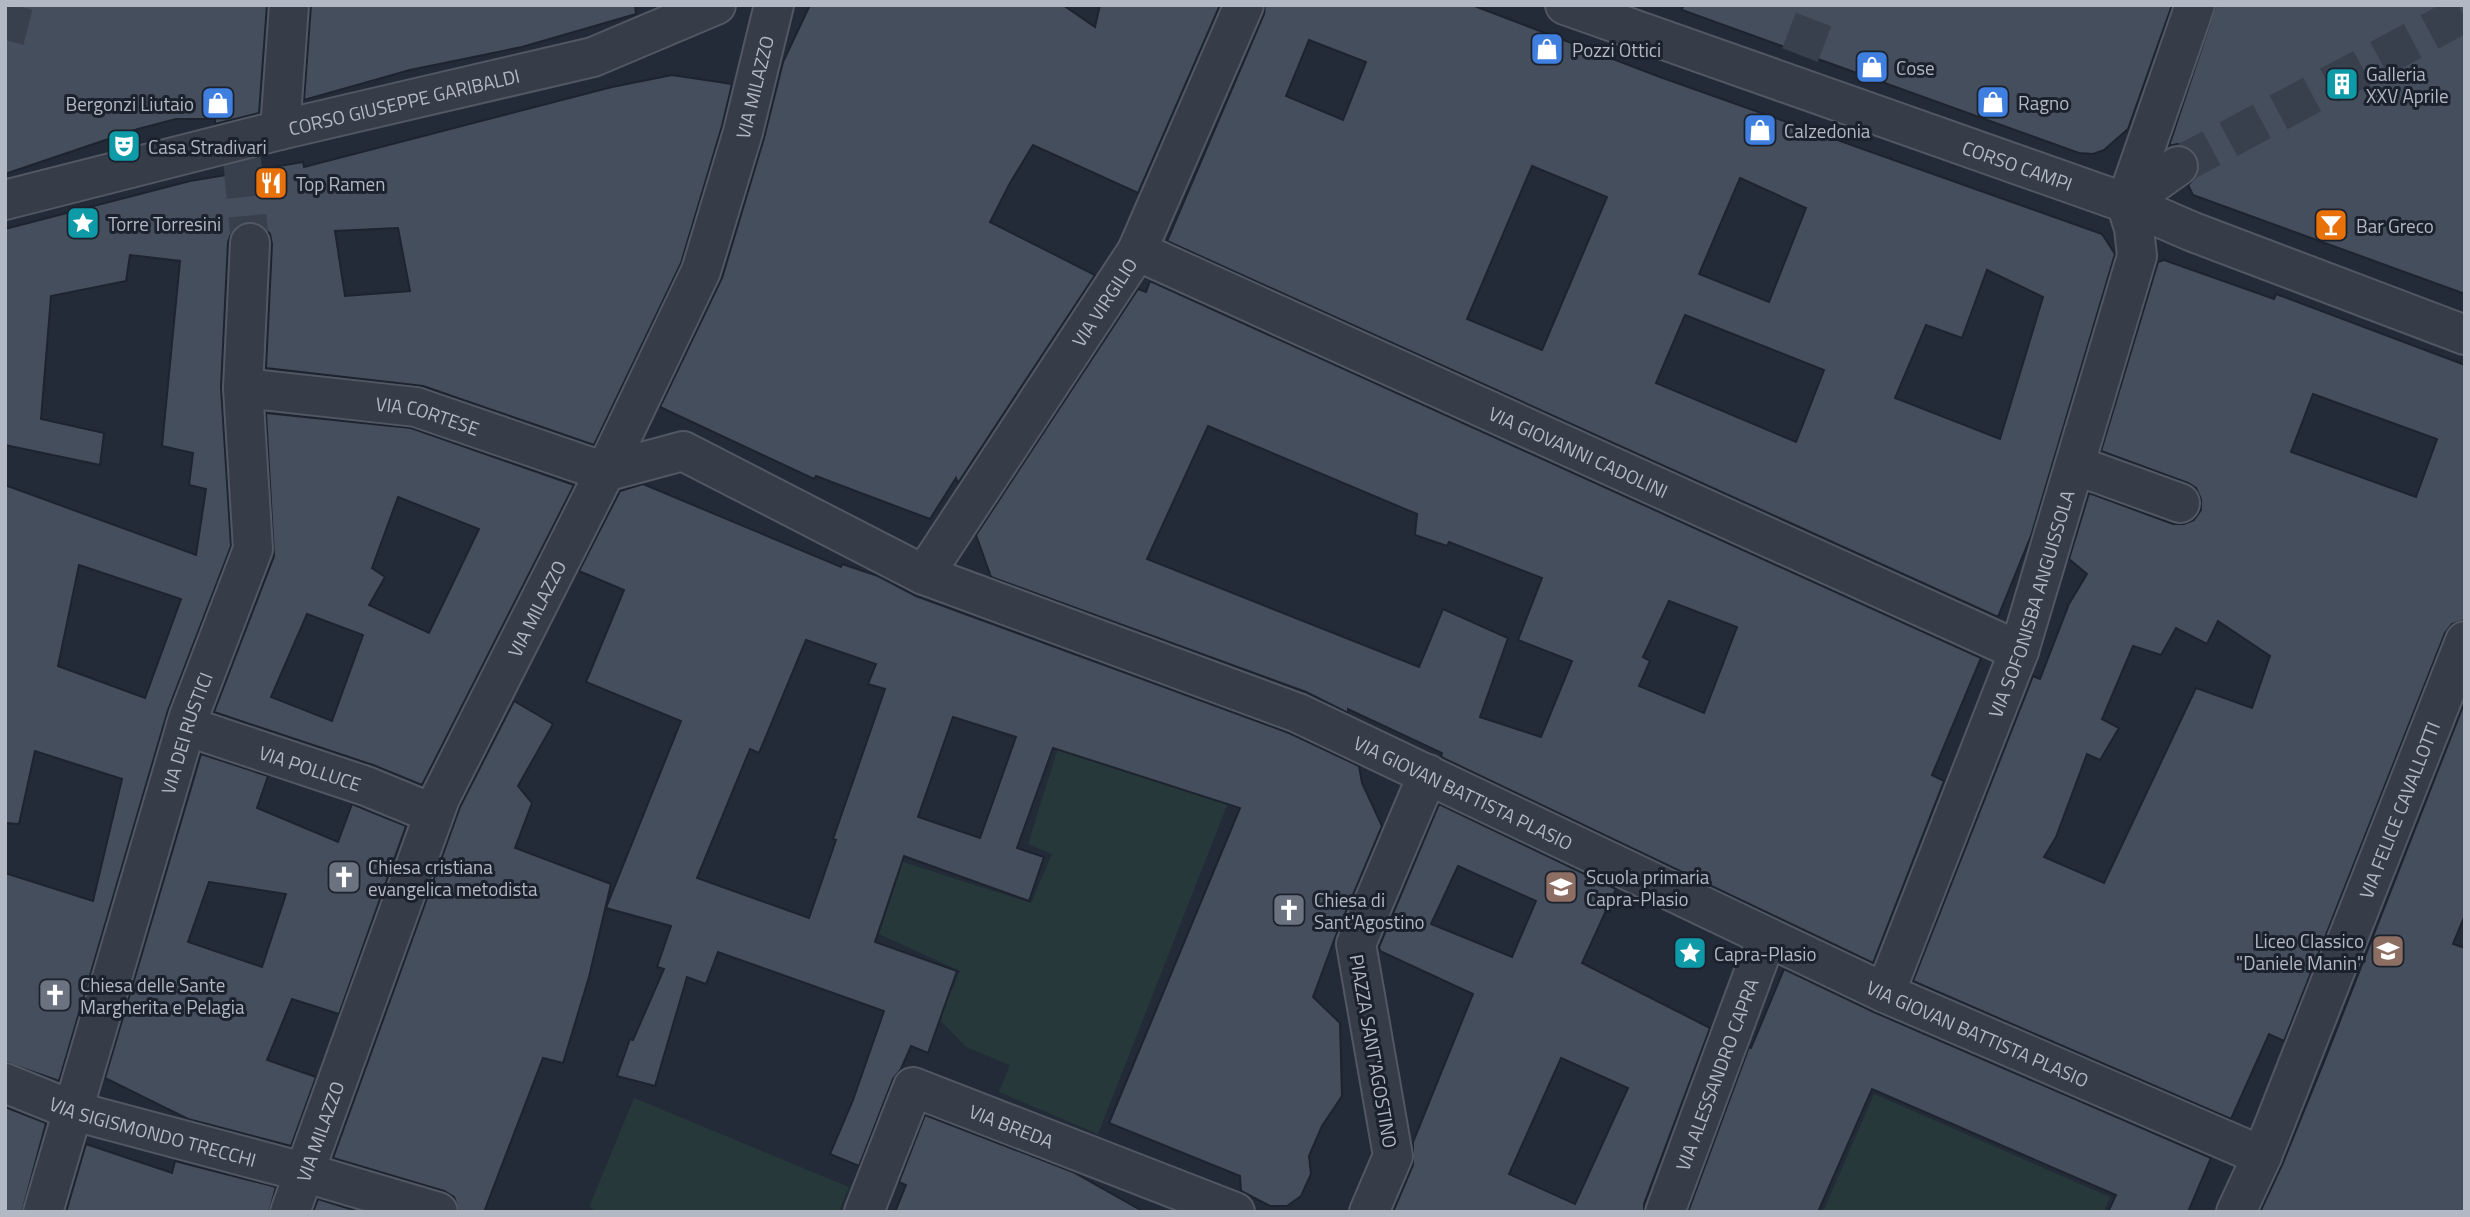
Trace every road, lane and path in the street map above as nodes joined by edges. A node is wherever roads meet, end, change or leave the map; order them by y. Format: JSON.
{"nodes":[{"id":1,"x":289,"y":5,"type":"edge"},
{"id":2,"x":716,"y":5,"type":"edge"},
{"id":3,"x":774,"y":5,"type":"edge"},
{"id":4,"x":1244,"y":5,"type":"edge"},
{"id":5,"x":1564,"y":5,"type":"edge"},
{"id":6,"x":2195,"y":5,"type":"edge"},
{"id":7,"x":280,"y":130,"type":"junction"},
{"id":8,"x":2178,"y":166,"type":"tunnel mouth"},
{"id":9,"x":5,"y":200,"type":"edge"},
{"id":10,"x":2126,"y":203,"type":"junction"},
{"id":11,"x":250,"y":243,"type":"tunnel mouth"},
{"id":12,"x":1137,"y":251,"type":"junction"},
{"id":13,"x":2465,"y":335,"type":"edge"},
{"id":14,"x":243,"y":388,"type":"junction"},
{"id":15,"x":2075,"y":464,"type":"junction"},
{"id":16,"x":605,"y":472,"type":"junction"},
{"id":17,"x":2180,"y":503,"type":"dead end"},
{"id":18,"x":924,"y":575,"type":"junction"},
{"id":19,"x":2465,"y":641,"type":"edge"},
{"id":20,"x":2019,"y":651,"type":"junction"},
{"id":21,"x":186,"y":726,"type":"junction"},
{"id":22,"x":1428,"y":774,"type":"junction"},
{"id":23,"x":434,"y":814,"type":"junction"},
{"id":24,"x":1767,"y":937,"type":"junction"},
{"id":25,"x":1885,"y":993,"type":"junction"},
{"id":26,"x":5,"y":1083,"type":"edge"},
{"id":27,"x":74,"y":1111,"type":"junction"},
{"id":28,"x":2262,"y":1156,"type":"junction"},
{"id":29,"x":303,"y":1172,"type":"junction"},
{"id":30,"x":43,"y":1212,"type":"edge"},
{"id":31,"x":290,"y":1212,"type":"edge"},
{"id":32,"x":438,"y":1212,"type":"edge"},
{"id":33,"x":864,"y":1212,"type":"edge"},
{"id":34,"x":1235,"y":1212,"type":"edge"},
{"id":35,"x":1369,"y":1212,"type":"edge"},
{"id":36,"x":1665,"y":1212,"type":"edge"},
{"id":37,"x":2236,"y":1212,"type":"edge"}],
"edges":[{"from":1,"to":7,"type":"street"},
{"from":2,"to":7,"type":"street","name":"CORSO GIUSEPPE GARIBALDI"},
{"from":3,"to":16,"type":"street","name":"VIA MILAZZO"},
{"from":4,"to":12,"type":"street","name":"VIA VIRGILIO"},
{"from":5,"to":10,"type":"street","name":"CORSO CAMPI"},
{"from":6,"to":10,"type":"street"},
{"from":7,"to":9,"type":"street","name":"CORSO GIUSEPPE GARIBALDI"},
{"from":8,"to":10,"type":"street"},
{"from":10,"to":13,"type":"street","name":"CORSO CAMPI"},
{"from":10,"to":15,"type":"street","name":"VIA SOFONISBA ANGUISSOLA"},
{"from":11,"to":14,"type":"street","name":"VIA DEI RUSTICI"},
{"from":12,"to":18,"type":"street","name":"VIA VIRGILIO"},
{"from":12,"to":20,"type":"street","name":"VIA GIOVANNI CADOLINI"},
{"from":14,"to":16,"type":"street","name":"VIA CORTESE"},
{"from":14,"to":21,"type":"street","name":"VIA DEI RUSTICI"},
{"from":15,"to":17,"type":"street"},
{"from":15,"to":20,"type":"street","name":"VIA SOFONISBA ANGUISSOLA"},
{"from":16,"to":18,"type":"street","name":"VIA GIOVAN BATTISTA PLASIO"},
{"from":16,"to":23,"type":"street","name":"VIA MILAZZO"},
{"from":18,"to":22,"type":"street","name":"VIA GIOVAN BATTISTA PLASIO"},
{"from":19,"to":28,"type":"street","name":"VIA FELICE CAVALLOTTI"},
{"from":20,"to":25,"type":"street","name":"VIA SOFONISBA ANGUISSOLA"},
{"from":21,"to":23,"type":"street","name":"VIA POLLUCE"},
{"from":21,"to":27,"type":"street","name":"VIA DEI RUSTICI"},
{"from":22,"to":24,"type":"street","name":"VIA GIOVAN BATTISTA PLASIO"},
{"from":22,"to":35,"type":"street","name":"PIAZZA SANT'AGOSTINO"},
{"from":23,"to":29,"type":"street","name":"VIA MILAZZO"},
{"from":24,"to":25,"type":"street","name":"VIA GIOVAN BATTISTA PLASIO"},
{"from":24,"to":36,"type":"street","name":"VIA ALESSANDRO CAPRA"},
{"from":25,"to":28,"type":"street","name":"VIA GIOVAN BATTISTA PLASIO"},
{"from":26,"to":27,"type":"street","name":"VIA SIGISMONDO TRECCHI"},
{"from":27,"to":29,"type":"street","name":"VIA SIGISMONDO TRECCHI"},
{"from":27,"to":30,"type":"street","name":"VIA DEI RUSTICI"},
{"from":28,"to":37,"type":"street","name":"VIA FELICE CAVALLOTTI"},
{"from":29,"to":31,"type":"street","name":"VIA MILAZZO"},
{"from":29,"to":32,"type":"street","name":"VIA SIGISMONDO TRECCHI"},
{"from":33,"to":34,"type":"street","name":"VIA BREDA"}]}
